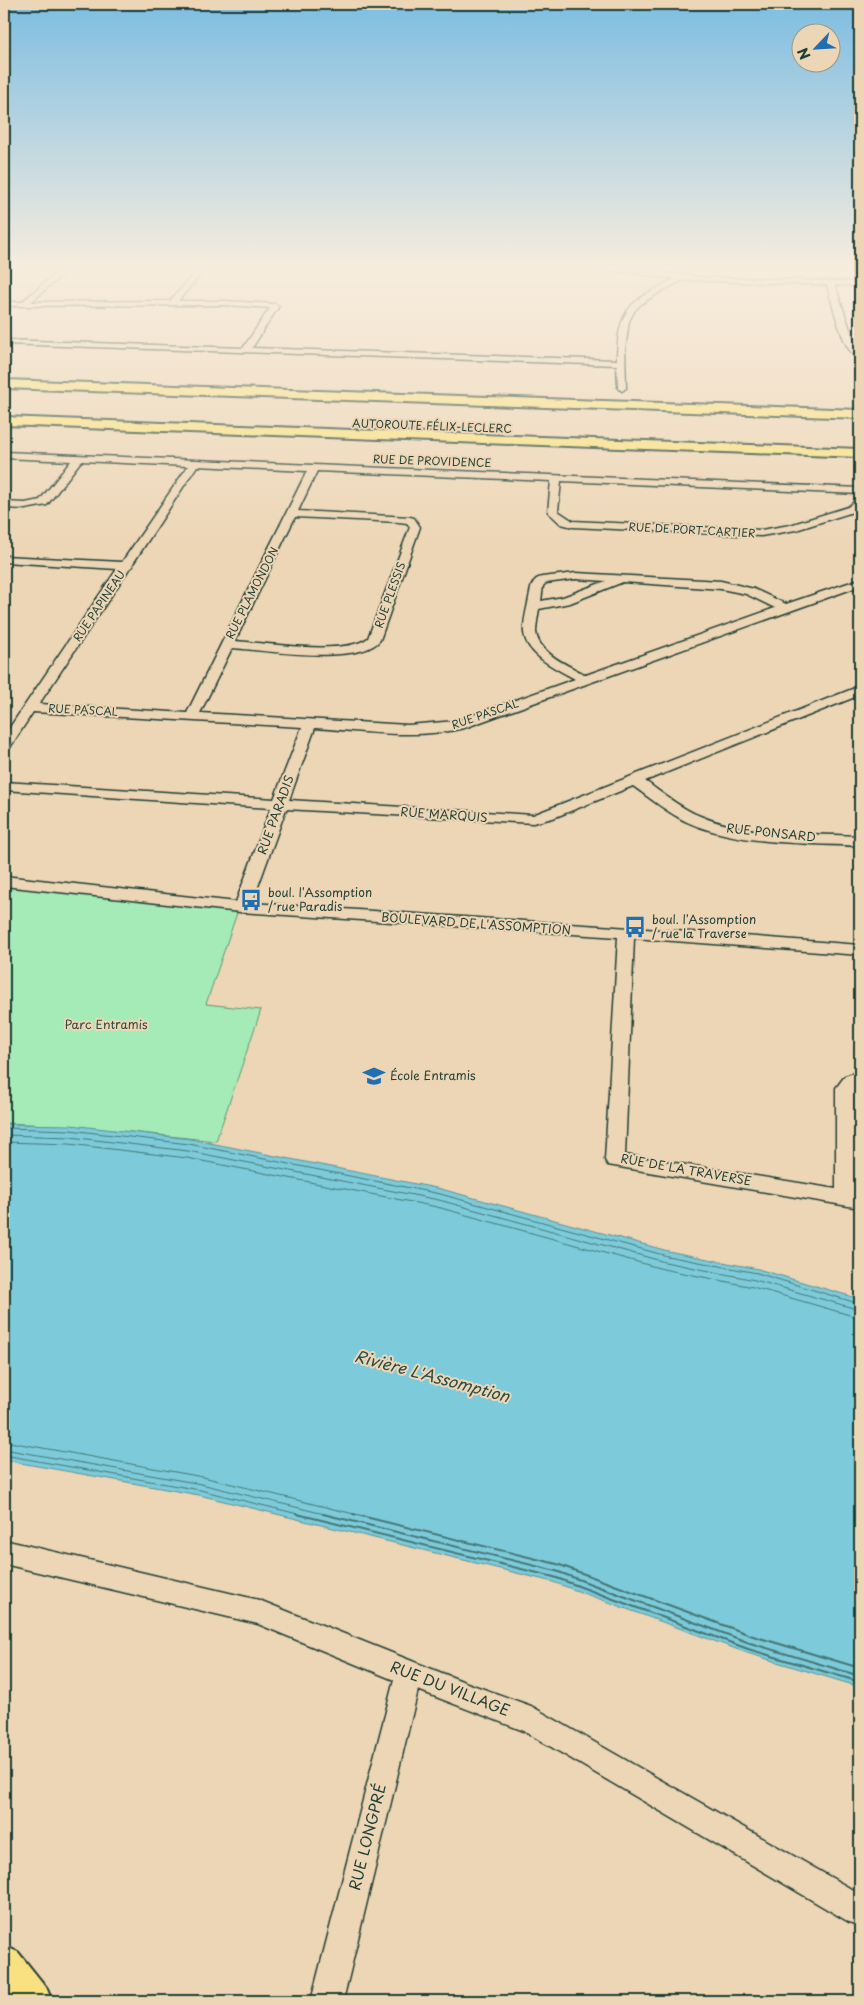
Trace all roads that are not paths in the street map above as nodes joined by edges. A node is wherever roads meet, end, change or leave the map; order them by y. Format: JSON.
{"nodes":[{"id":1,"x":551,"y":361,"type":"edge"},
{"id":2,"x":621,"y":363,"type":"joint"},
{"id":3,"x":4,"y":384,"type":"edge"},
{"id":4,"x":622,"y":388,"type":"dead end"},
{"id":5,"x":4,"y":394,"type":"edge"},
{"id":6,"x":356,"y":396,"type":"junction"},
{"id":7,"x":4,"y":410,"type":"edge"},
{"id":8,"x":860,"y":413,"type":"edge"},
{"id":9,"x":4,"y":421,"type":"edge"},
{"id":10,"x":860,"y":424,"type":"edge"},
{"id":11,"x":271,"y":431,"type":"junction"},
{"id":12,"x":797,"y":439,"type":"junction"},
{"id":13,"x":860,"y":441,"type":"edge"},
{"id":14,"x":860,"y":452,"type":"edge"},
{"id":15,"x":4,"y":455,"type":"edge"},
{"id":16,"x":78,"y":458,"type":"junction"},
{"id":17,"x":193,"y":465,"type":"junction"},
{"id":18,"x":313,"y":469,"type":"junction"},
{"id":19,"x":556,"y":479,"type":"junction"},
{"id":20,"x":860,"y":491,"type":"edge"},
{"id":21,"x":860,"y":500,"type":"edge"},
{"id":22,"x":4,"y":505,"type":"edge"},
{"id":23,"x":292,"y":514,"type":"junction"},
{"id":24,"x":4,"y":559,"type":"edge"},
{"id":25,"x":127,"y":566,"type":"junction"},
{"id":26,"x":621,"y":580,"type":"junction"},
{"id":27,"x":860,"y":582,"type":"edge"},
{"id":28,"x":534,"y":606,"type":"junction"},
{"id":29,"x":786,"y":609,"type":"junction"},
{"id":30,"x":226,"y":644,"type":"junction"},
{"id":31,"x":582,"y":679,"type":"junction"},
{"id":32,"x":860,"y":690,"type":"edge"},
{"id":33,"x":30,"y":708,"type":"junction"},
{"id":34,"x":192,"y":716,"type":"junction"},
{"id":35,"x":310,"y":724,"type":"junction"},
{"id":36,"x":4,"y":746,"type":"edge"},
{"id":37,"x":635,"y":781,"type":"junction"},
{"id":38,"x":4,"y":786,"type":"edge"},
{"id":39,"x":279,"y":804,"type":"junction"},
{"id":40,"x":860,"y":841,"type":"edge"},
{"id":41,"x":4,"y":881,"type":"edge"},
{"id":42,"x":242,"y":907,"type":"junction"},
{"id":43,"x":626,"y":933,"type":"junction"},
{"id":44,"x":860,"y":950,"type":"edge"},
{"id":45,"x":860,"y":1077,"type":"edge"},
{"id":46,"x":853,"y":1200,"type":"edge"},
{"id":47,"x":4,"y":1552,"type":"edge"},
{"id":48,"x":409,"y":1674,"type":"junction"},
{"id":49,"x":860,"y":1911,"type":"edge"},
{"id":50,"x":4,"y":1966,"type":"edge"},
{"id":51,"x":32,"y":2001,"type":"edge"},
{"id":52,"x":327,"y":2001,"type":"edge"}],
"edges":[{"from":1,"to":2,"type":"street"},
{"from":2,"to":4,"type":"street"},
{"from":3,"to":6,"type":"highway"},
{"from":5,"to":10,"type":"highway","name":"AUTOROUTE FÉLIX-LECLERC"},
{"from":6,"to":8,"type":"highway"},
{"from":6,"to":10,"type":"highway"},
{"from":7,"to":12,"type":"highway","name":"AUTOROUTE FÉLIX-LECLERC"},
{"from":9,"to":11,"type":"highway"},
{"from":11,"to":12,"type":"highway"},
{"from":11,"to":14,"type":"highway"},
{"from":12,"to":13,"type":"highway","name":"AUTOROUTE FÉLIX-LECLERC"},
{"from":15,"to":16,"type":"street","name":"RUE DE PROVIDENCE"},
{"from":16,"to":17,"type":"street","name":"RUE DE PROVIDENCE"},
{"from":16,"to":22,"type":"street"},
{"from":17,"to":18,"type":"street","name":"RUE DE PROVIDENCE"},
{"from":17,"to":25,"type":"street","name":"RUE PAPINEAU"},
{"from":18,"to":19,"type":"street","name":"RUE DE PROVIDENCE"},
{"from":18,"to":23,"type":"street","name":"RUE PLAMONDON"},
{"from":19,"to":20,"type":"street","name":"RUE DE PROVIDENCE"},
{"from":19,"to":21,"type":"street","name":"RUE DE PORT-CARTIER"},
{"from":23,"to":30,"type":"street","name":"RUE PLAMONDON"},
{"from":23,"to":30,"type":"street","name":"RUE PLESSIS"},
{"from":24,"to":25,"type":"street"},
{"from":25,"to":33,"type":"street","name":"RUE PAPINEAU"},
{"from":26,"to":28,"type":"street"},
{"from":26,"to":28,"type":"street"},
{"from":26,"to":29,"type":"street"},
{"from":27,"to":29,"type":"street","name":"RUE PASCAL"},
{"from":28,"to":31,"type":"street"},
{"from":29,"to":31,"type":"street","name":"RUE PASCAL"},
{"from":30,"to":34,"type":"street","name":"RUE PLAMONDON"},
{"from":31,"to":35,"type":"street","name":"RUE PASCAL"},
{"from":32,"to":37,"type":"street","name":"RUE MARQUIS"},
{"from":33,"to":34,"type":"street","name":"RUE PASCAL"},
{"from":33,"to":36,"type":"street","name":"RUE PAPINEAU"},
{"from":34,"to":35,"type":"street","name":"RUE PASCAL"},
{"from":35,"to":39,"type":"street","name":"RUE PARADIS"},
{"from":37,"to":39,"type":"street","name":"RUE MARQUIS"},
{"from":37,"to":40,"type":"street","name":"RUE PONSARD"},
{"from":38,"to":39,"type":"street","name":"RUE MARQUIS"},
{"from":39,"to":42,"type":"street","name":"RUE PARADIS"},
{"from":41,"to":42,"type":"street","name":"BOULEVARD DE L'ASSOMPTION"},
{"from":42,"to":43,"type":"street","name":"BOULEVARD DE L'ASSOMPTION"},
{"from":43,"to":44,"type":"street","name":"BOULEVARD DE L'ASSOMPTION"},
{"from":43,"to":46,"type":"street","name":"RUE DE LA TRAVERSE"},
{"from":45,"to":46,"type":"street"},
{"from":47,"to":48,"type":"street","name":"RUE DU VILLAGE"},
{"from":48,"to":49,"type":"street","name":"RUE DU VILLAGE"},
{"from":48,"to":52,"type":"street","name":"RUE LONGPRÉ"},
{"from":50,"to":51,"type":"main road"}]}
